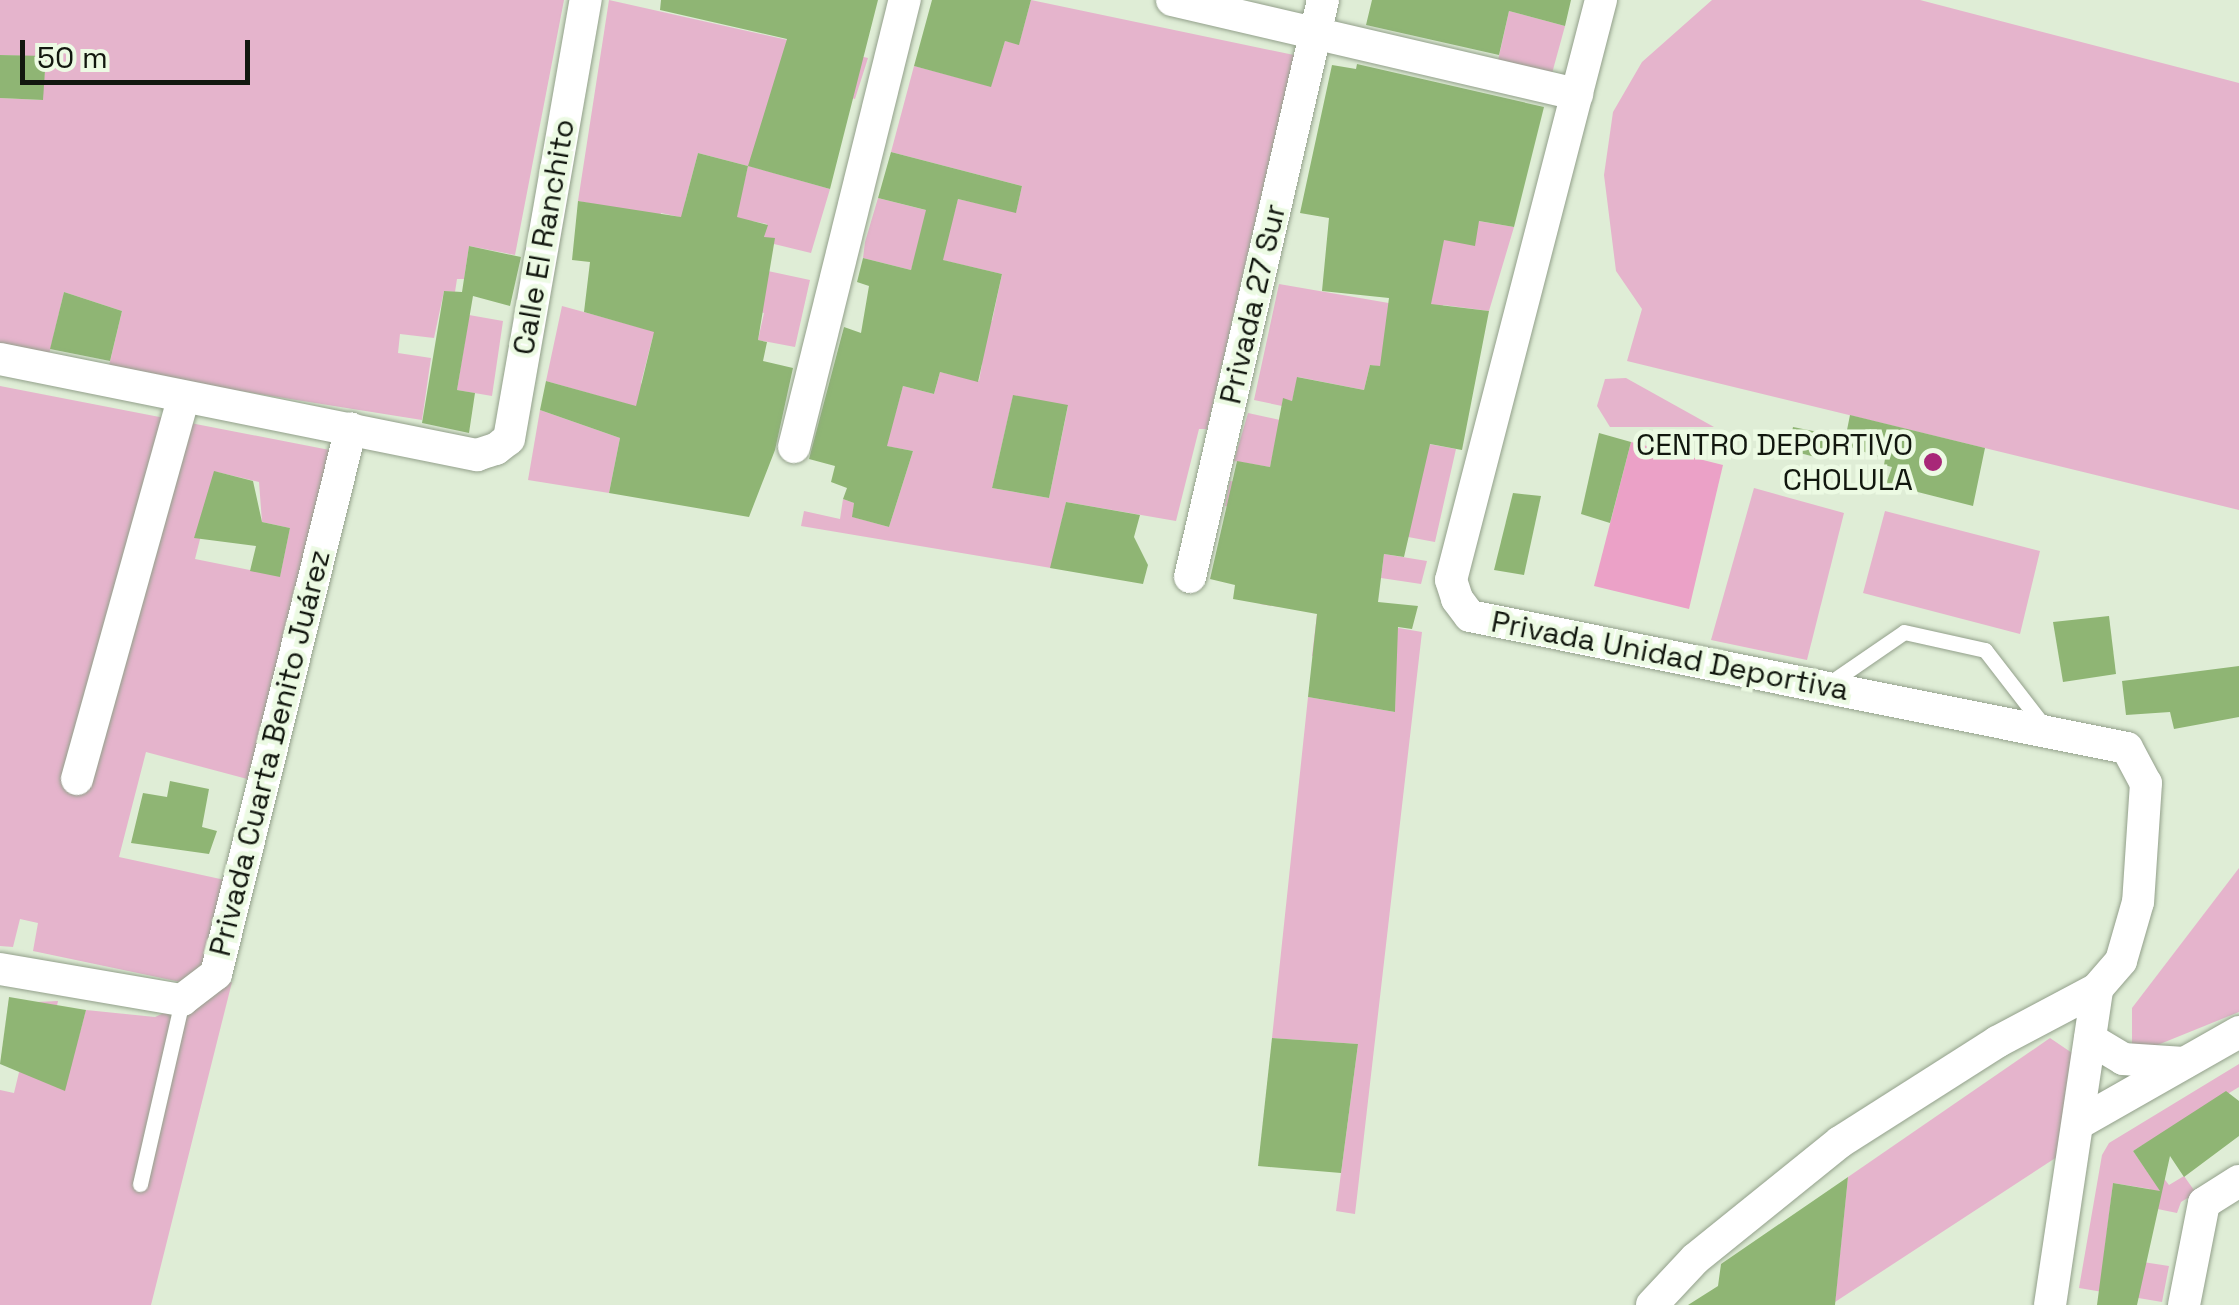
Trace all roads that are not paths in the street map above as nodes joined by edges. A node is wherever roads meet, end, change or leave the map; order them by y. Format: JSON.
{"nodes":[{"id":1,"x":586,"y":0,"type":"edge"},
{"id":2,"x":905,"y":0,"type":"edge"},
{"id":3,"x":1172,"y":0,"type":"edge"},
{"id":4,"x":1602,"y":0,"type":"edge"},
{"id":5,"x":1319,"y":16,"type":"edge"},
{"id":6,"x":1577,"y":94,"type":"junction"},
{"id":7,"x":0,"y":359,"type":"edge"},
{"id":8,"x":183,"y":400,"type":"junction"},
{"id":9,"x":352,"y":428,"type":"junction"},
{"id":10,"x":794,"y":447,"type":"dead end"},
{"id":11,"x":1190,"y":577,"type":"dead end"},
{"id":12,"x":1824,"y":687,"type":"junction"},
{"id":13,"x":2049,"y":732,"type":"junction"},
{"id":14,"x":76,"y":779,"type":"dead end"},
{"id":15,"x":0,"y":969,"type":"edge"},
{"id":16,"x":2096,"y":988,"type":"junction"},
{"id":17,"x":182,"y":1000,"type":"junction"},
{"id":18,"x":2239,"y":1032,"type":"edge"},
{"id":19,"x":2090,"y":1039,"type":"junction"},
{"id":20,"x":2188,"y":1063,"type":"junction"},
{"id":21,"x":2079,"y":1124,"type":"junction"},
{"id":22,"x":2239,"y":1181,"type":"edge"},
{"id":23,"x":140,"y":1184,"type":"dead end"},
{"id":24,"x":1652,"y":1305,"type":"edge"},
{"id":25,"x":2050,"y":1305,"type":"edge"},
{"id":26,"x":2184,"y":1305,"type":"edge"}],
"edges":[{"from":1,"to":9,"type":"street","name":"Calle El Ranchito"},
{"from":2,"to":10,"type":"street"},
{"from":3,"to":5,"type":"street"},
{"from":4,"to":6,"type":"street","name":"Privada Unidad Deportiva"},
{"from":5,"to":6,"type":"street"},
{"from":5,"to":11,"type":"street","name":"Privada 27 Sur"},
{"from":6,"to":12,"type":"street","name":"Privada Unidad Deportiva"},
{"from":7,"to":8,"type":"street"},
{"from":8,"to":9,"type":"street"},
{"from":8,"to":14,"type":"street"},
{"from":9,"to":17,"type":"street","name":"Privada Cuarta Benito Juárez"},
{"from":12,"to":13,"type":"street","name":"Privada Unidad Deportiva"},
{"from":12,"to":13,"type":"lane"},
{"from":13,"to":16,"type":"street","name":"Privada Unidad Deportiva"},
{"from":15,"to":17,"type":"street"},
{"from":16,"to":19,"type":"street"},
{"from":16,"to":24,"type":"street"},
{"from":17,"to":23,"type":"lane"},
{"from":18,"to":20,"type":"street"},
{"from":19,"to":20,"type":"street"},
{"from":19,"to":21,"type":"street"},
{"from":20,"to":21,"type":"street"},
{"from":21,"to":25,"type":"street"},
{"from":22,"to":26,"type":"street"}]}
